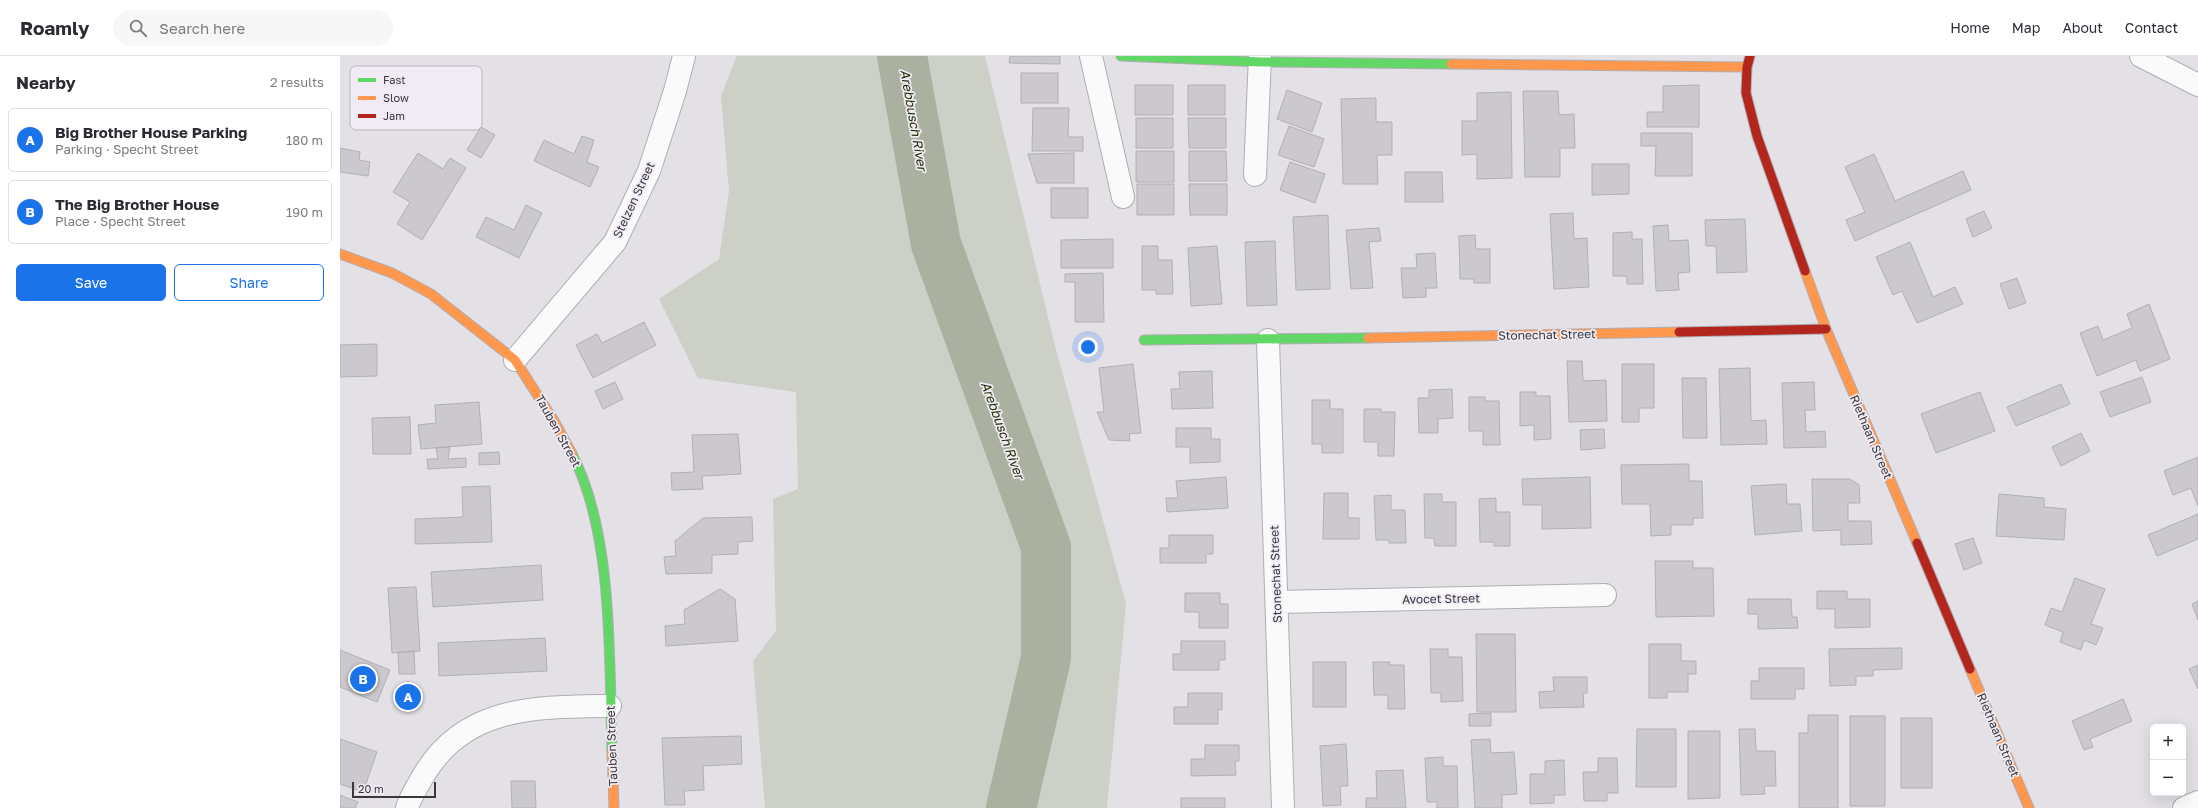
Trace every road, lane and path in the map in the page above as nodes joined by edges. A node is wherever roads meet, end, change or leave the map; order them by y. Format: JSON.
{"nodes":[{"id":1,"x":684,"y":56,"type":"edge"},
{"id":2,"x":1092,"y":56,"type":"edge"},
{"id":3,"x":1121,"y":56,"type":"edge"},
{"id":4,"x":1750,"y":56,"type":"edge"},
{"id":5,"x":2141,"y":56,"type":"edge"},
{"id":6,"x":1261,"y":59,"type":"edge"},
{"id":7,"x":1747,"y":67,"type":"junction"},
{"id":8,"x":2198,"y":85,"type":"edge"},
{"id":9,"x":1256,"y":175,"type":"dead end"},
{"id":10,"x":1123,"y":197,"type":"dead end"},
{"id":11,"x":340,"y":254,"type":"edge"},
{"id":12,"x":1826,"y":329,"type":"junction"},
{"id":13,"x":1144,"y":340,"type":"dead end"},
{"id":14,"x":1268,"y":340,"type":"junction"},
{"id":15,"x":515,"y":360,"type":"junction"},
{"id":16,"x":1605,"y":595,"type":"dead end"},
{"id":17,"x":1277,"y":602,"type":"junction"},
{"id":18,"x":610,"y":706,"type":"junction"},
{"id":19,"x":2198,"y":802,"type":"edge"},
{"id":20,"x":407,"y":808,"type":"edge"},
{"id":21,"x":614,"y":808,"type":"edge"},
{"id":22,"x":1283,"y":808,"type":"edge"},
{"id":23,"x":2030,"y":808,"type":"edge"},
{"id":24,"x":2184,"y":808,"type":"edge"}],
"edges":[{"from":1,"to":15,"type":"street","name":"Stelzen Street"},
{"from":2,"to":10,"type":"street"},
{"from":3,"to":6,"type":"street"},
{"from":4,"to":7,"type":"street","name":"Riethaan Street"},
{"from":5,"to":8,"type":"street"},
{"from":6,"to":7,"type":"street"},
{"from":6,"to":9,"type":"street"},
{"from":7,"to":12,"type":"street","name":"Riethaan Street"},
{"from":11,"to":15,"type":"street","name":"Tauben Street"},
{"from":12,"to":14,"type":"street","name":"Stonechat Street"},
{"from":12,"to":23,"type":"street","name":"Riethaan Street"},
{"from":13,"to":14,"type":"street","name":"Stonechat Street"},
{"from":14,"to":17,"type":"street","name":"Stonechat Street"},
{"from":15,"to":18,"type":"street","name":"Tauben Street"},
{"from":16,"to":17,"type":"street","name":"Avocet Street"},
{"from":17,"to":22,"type":"street","name":"Stonechat Street"},
{"from":18,"to":20,"type":"street"},
{"from":18,"to":21,"type":"street","name":"Tauben Street"},
{"from":19,"to":24,"type":"street"}]}
